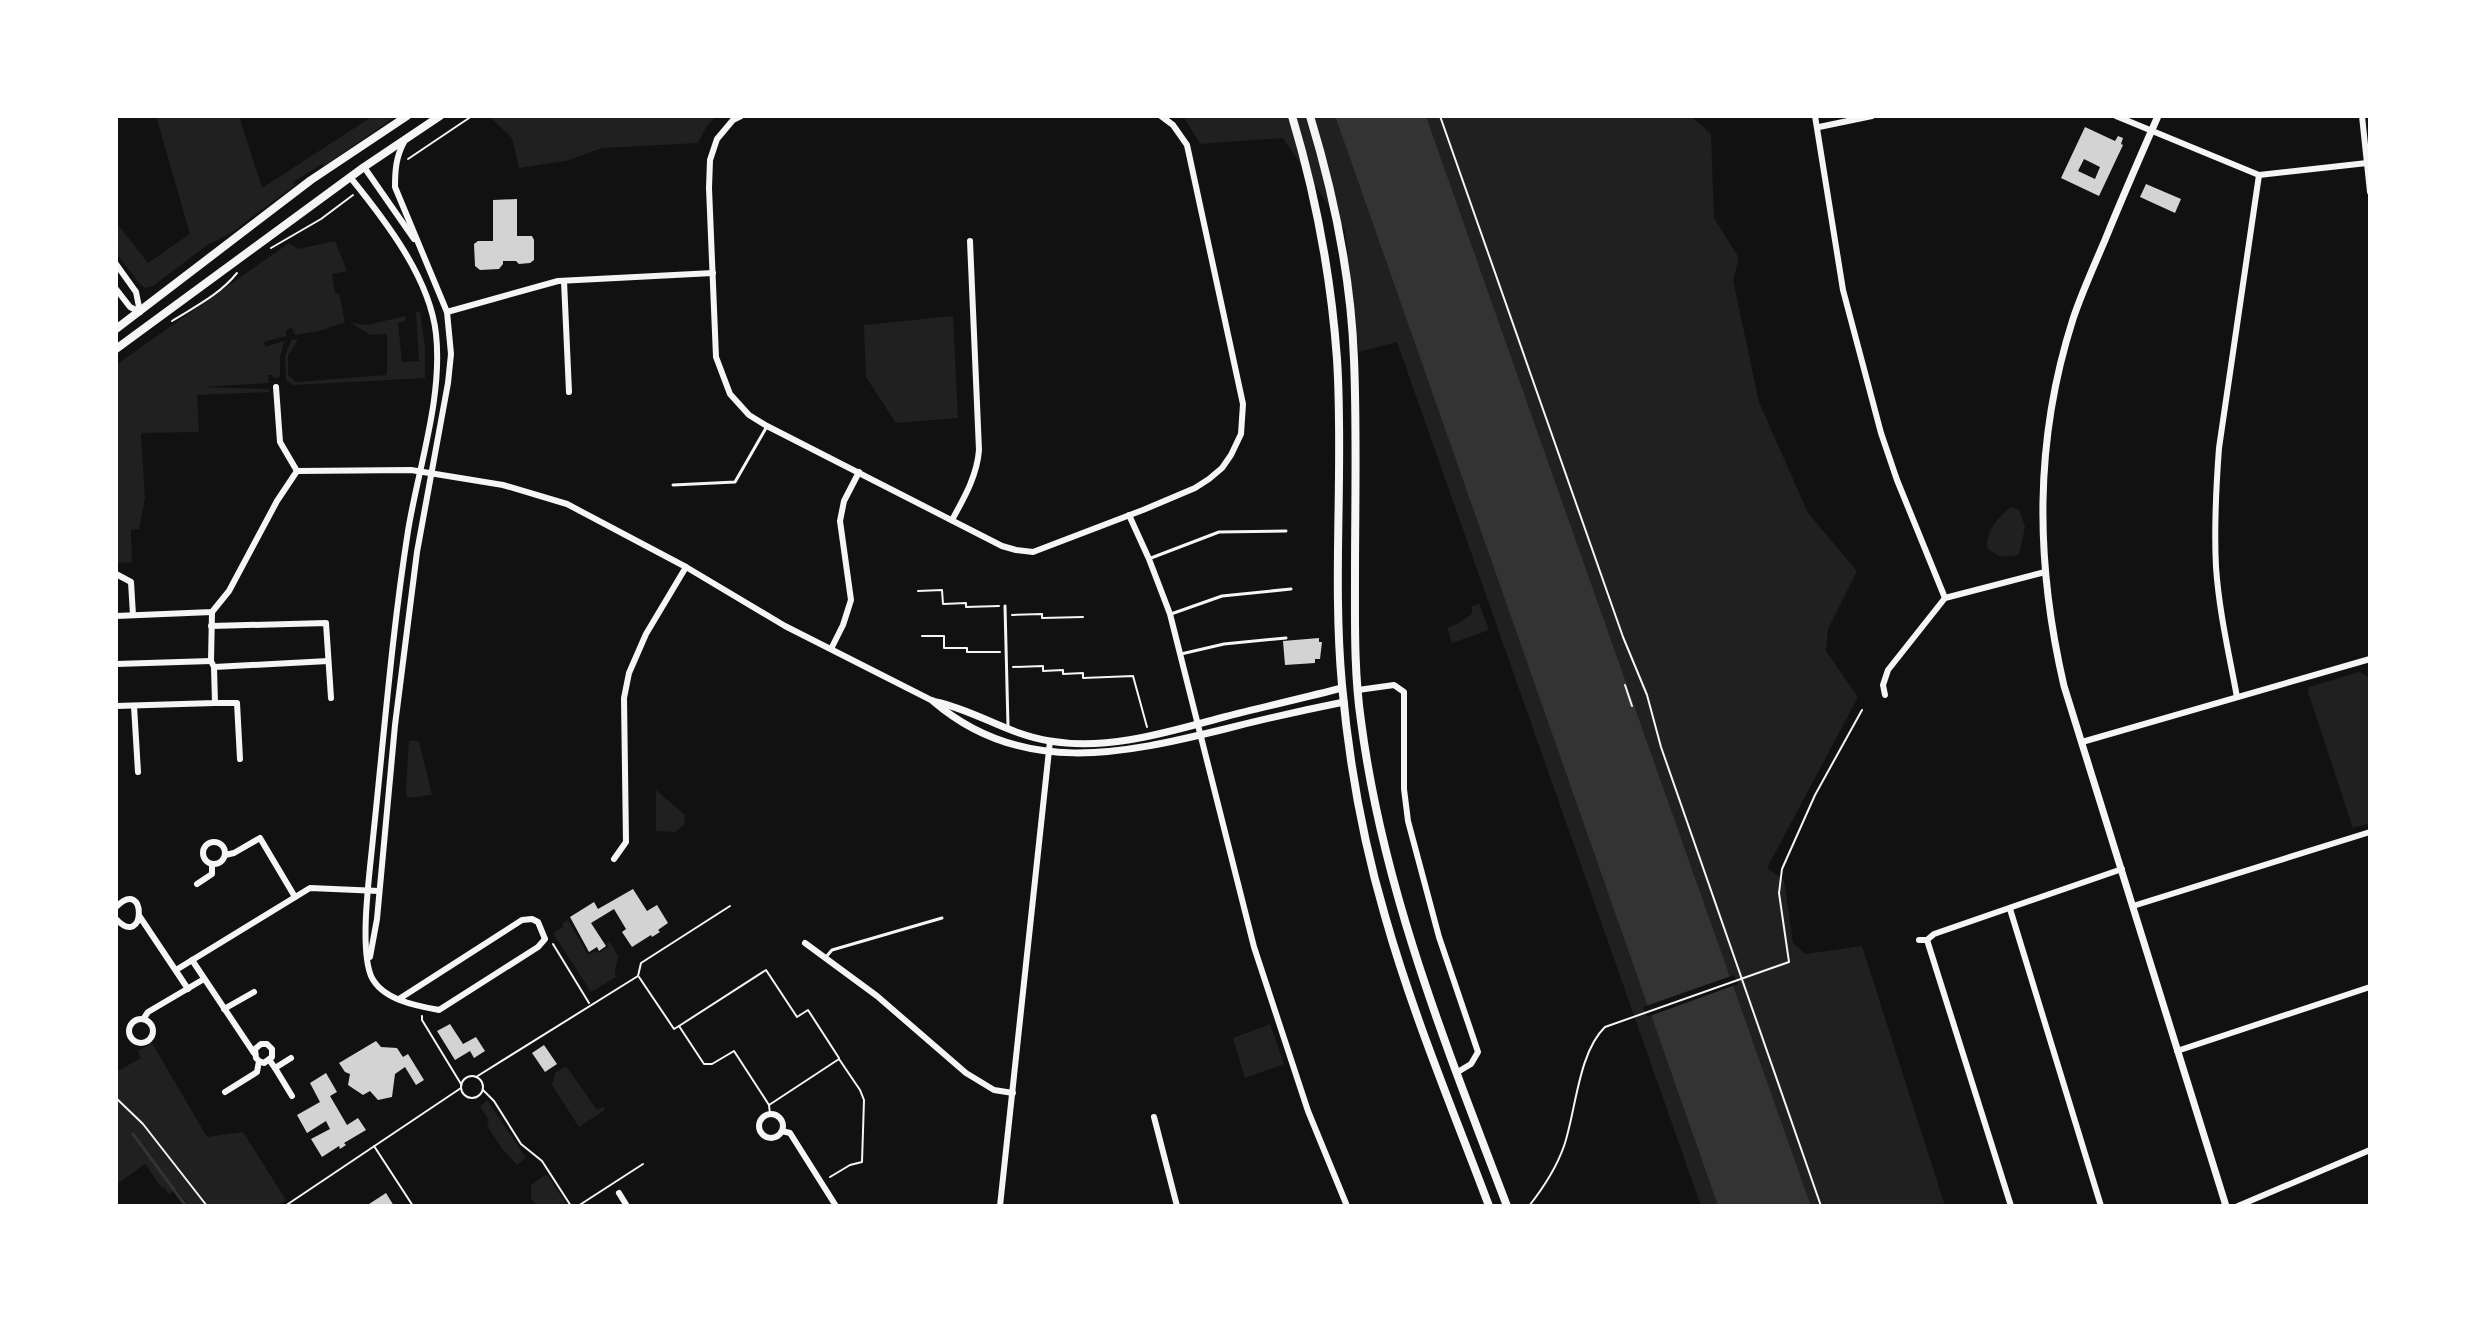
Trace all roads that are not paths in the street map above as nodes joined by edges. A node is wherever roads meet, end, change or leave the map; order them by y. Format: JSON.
{"nodes":[{"id":1,"x":407,"y":116,"type":"edge"},
{"id":2,"x":440,"y":116,"type":"edge"},
{"id":3,"x":741,"y":116,"type":"edge"},
{"id":4,"x":1161,"y":116,"type":"edge"},
{"id":5,"x":1292,"y":116,"type":"edge"},
{"id":6,"x":1310,"y":116,"type":"edge"},
{"id":7,"x":1815,"y":116,"type":"edge"},
{"id":8,"x":1872,"y":116,"type":"edge"},
{"id":9,"x":2116,"y":116,"type":"edge"},
{"id":10,"x":2158,"y":116,"type":"edge"},
{"id":11,"x":2362,"y":116,"type":"edge"},
{"id":12,"x":1819,"y":127,"type":"junction"},
{"id":13,"x":2152,"y":129,"type":"junction"},
{"id":14,"x":406,"y":139,"type":"junction"},
{"id":15,"x":346,"y":157,"type":"junction"},
{"id":16,"x":2367,"y":163,"type":"junction"},
{"id":17,"x":364,"y":167,"type":"junction"},
{"id":18,"x":2259,"y":175,"type":"junction"},
{"id":19,"x":350,"y":177,"type":"junction"},
{"id":20,"x":2370,"y":192,"type":"edge"},
{"id":21,"x":970,"y":241,"type":"dead end"},
{"id":22,"x":422,"y":252,"type":"junction"},
{"id":23,"x":116,"y":264,"type":"edge"},
{"id":24,"x":713,"y":273,"type":"junction"},
{"id":25,"x":564,"y":281,"type":"junction"},
{"id":26,"x":116,"y":289,"type":"edge"},
{"id":27,"x":140,"y":312,"type":"junction"},
{"id":28,"x":447,"y":312,"type":"junction"},
{"id":29,"x":149,"y":325,"type":"junction"},
{"id":30,"x":116,"y":329,"type":"edge"},
{"id":31,"x":116,"y":349,"type":"edge"},
{"id":32,"x":276,"y":387,"type":"dead end"},
{"id":33,"x":569,"y":392,"type":"dead end"},
{"id":34,"x":767,"y":426,"type":"junction"},
{"id":35,"x":297,"y":471,"type":"junction"},
{"id":36,"x":419,"y":471,"type":"junction"},
{"id":37,"x":859,"y":472,"type":"junction"},
{"id":38,"x":430,"y":473,"type":"junction"},
{"id":39,"x":673,"y":485,"type":"dead end"},
{"id":40,"x":1129,"y":515,"type":"junction"},
{"id":41,"x":952,"y":520,"type":"junction"},
{"id":42,"x":1286,"y":531,"type":"dead end"},
{"id":43,"x":1149,"y":559,"type":"junction"},
{"id":44,"x":686,"y":567,"type":"junction"},
{"id":45,"x":2045,"y":572,"type":"junction"},
{"id":46,"x":116,"y":574,"type":"edge"},
{"id":47,"x":1291,"y":589,"type":"dead end"},
{"id":48,"x":1945,"y":598,"type":"junction"},
{"id":49,"x":1005,"y":606,"type":"road end"},
{"id":50,"x":212,"y":612,"type":"junction"},
{"id":51,"x":1170,"y":614,"type":"junction"},
{"id":52,"x":133,"y":615,"type":"junction"},
{"id":53,"x":116,"y":616,"type":"edge"},
{"id":54,"x":211,"y":626,"type":"junction"},
{"id":55,"x":1286,"y":638,"type":"dead end"},
{"id":56,"x":831,"y":649,"type":"junction"},
{"id":57,"x":1181,"y":654,"type":"junction"},
{"id":58,"x":2370,"y":659,"type":"edge"},
{"id":59,"x":328,"y":661,"type":"junction"},
{"id":60,"x":116,"y":664,"type":"edge"},
{"id":61,"x":212,"y":664,"type":"junction"},
{"id":62,"x":1342,"y":688,"type":"junction"},
{"id":63,"x":1358,"y":690,"type":"junction"},
{"id":64,"x":1885,"y":695,"type":"dead end"},
{"id":65,"x":2237,"y":697,"type":"junction"},
{"id":66,"x":331,"y":698,"type":"dead end"},
{"id":67,"x":933,"y":701,"type":"junction"},
{"id":68,"x":1344,"y":702,"type":"junction"},
{"id":69,"x":215,"y":703,"type":"junction"},
{"id":70,"x":116,"y":706,"type":"edge"},
{"id":71,"x":134,"y":706,"type":"junction"},
{"id":72,"x":1198,"y":724,"type":"junction"},
{"id":73,"x":1008,"y":730,"type":"junction"},
{"id":74,"x":1201,"y":735,"type":"junction"},
{"id":75,"x":1050,"y":741,"type":"junction"},
{"id":76,"x":2082,"y":742,"type":"junction"},
{"id":77,"x":1049,"y":753,"type":"junction"},
{"id":78,"x":240,"y":759,"type":"dead end"},
{"id":79,"x":138,"y":772,"type":"dead end"},
{"id":80,"x":2370,"y":832,"type":"edge"},
{"id":81,"x":225,"y":855,"type":"junction"},
{"id":82,"x":614,"y":859,"type":"dead end"},
{"id":83,"x":212,"y":864,"type":"junction"},
{"id":84,"x":2122,"y":869,"type":"junction"},
{"id":85,"x":197,"y":884,"type":"dead end"},
{"id":86,"x":368,"y":891,"type":"junction"},
{"id":87,"x":379,"y":891,"type":"junction"},
{"id":88,"x":295,"y":897,"type":"junction"},
{"id":89,"x":2133,"y":906,"type":"junction"},
{"id":90,"x":116,"y":907,"type":"edge"},
{"id":91,"x":2010,"y":909,"type":"junction"},
{"id":92,"x":140,"y":917,"type":"junction"},
{"id":93,"x":942,"y":918,"type":"dead end"},
{"id":94,"x":116,"y":919,"type":"edge"},
{"id":95,"x":805,"y":943,"type":"dead end"},
{"id":96,"x":825,"y":958,"type":"junction"},
{"id":97,"x":192,"y":960,"type":"junction"},
{"id":98,"x":369,"y":964,"type":"junction"},
{"id":99,"x":176,"y":970,"type":"junction"},
{"id":100,"x":204,"y":979,"type":"junction"},
{"id":101,"x":2370,"y":987,"type":"edge"},
{"id":102,"x":188,"y":989,"type":"junction"},
{"id":103,"x":254,"y":992,"type":"dead end"},
{"id":104,"x":399,"y":999,"type":"junction"},
{"id":105,"x":224,"y":1009,"type":"junction"},
{"id":106,"x":144,"y":1018,"type":"junction"},
{"id":107,"x":2177,"y":1051,"type":"junction"},
{"id":108,"x":254,"y":1053,"type":"junction"},
{"id":109,"x":291,"y":1058,"type":"dead end"},
{"id":110,"x":259,"y":1061,"type":"junction"},
{"id":111,"x":270,"y":1061,"type":"junction"},
{"id":112,"x":275,"y":1068,"type":"junction"},
{"id":113,"x":1456,"y":1073,"type":"junction"},
{"id":114,"x":225,"y":1092,"type":"dead end"},
{"id":115,"x":1013,"y":1093,"type":"junction"},
{"id":116,"x":292,"y":1096,"type":"dead end"},
{"id":117,"x":1154,"y":1117,"type":"dead end"},
{"id":118,"x":782,"y":1131,"type":"junction"},
{"id":119,"x":2370,"y":1150,"type":"edge"},
{"id":120,"x":619,"y":1193,"type":"dead end"},
{"id":121,"x":1174,"y":1205,"type":"edge"},
{"id":122,"x":627,"y":1206,"type":"edge"},
{"id":123,"x":836,"y":1206,"type":"edge"},
{"id":124,"x":1000,"y":1206,"type":"edge"},
{"id":125,"x":1347,"y":1206,"type":"edge"},
{"id":126,"x":1489,"y":1206,"type":"edge"},
{"id":127,"x":1507,"y":1206,"type":"edge"},
{"id":128,"x":2011,"y":1206,"type":"edge"},
{"id":129,"x":2101,"y":1206,"type":"edge"},
{"id":130,"x":2226,"y":1206,"type":"edge"},
{"id":131,"x":2238,"y":1206,"type":"edge"}],
"edges":[{"from":1,"to":15,"type":"main road"},
{"from":2,"to":14,"type":"main road"},
{"from":3,"to":24,"type":"street"},
{"from":4,"to":40,"type":"street"},
{"from":5,"to":62,"type":"main road"},
{"from":6,"to":63,"type":"main road"},
{"from":7,"to":12,"type":"street"},
{"from":8,"to":12,"type":"street"},
{"from":9,"to":13,"type":"street"},
{"from":10,"to":13,"type":"street"},
{"from":11,"to":16,"type":"street"},
{"from":12,"to":48,"type":"street"},
{"from":13,"to":18,"type":"street"},
{"from":13,"to":45,"type":"street"},
{"from":14,"to":17,"type":"main road"},
{"from":14,"to":22,"type":"street"},
{"from":15,"to":17,"type":"main road"},
{"from":15,"to":19,"type":"main road"},
{"from":15,"to":27,"type":"main road"},
{"from":16,"to":18,"type":"street"},
{"from":16,"to":20,"type":"street"},
{"from":17,"to":19,"type":"main road"},
{"from":17,"to":22,"type":"street"},
{"from":18,"to":65,"type":"street"},
{"from":19,"to":29,"type":"main road"},
{"from":19,"to":36,"type":"street"},
{"from":21,"to":41,"type":"street"},
{"from":22,"to":28,"type":"street"},
{"from":23,"to":27,"type":"street"},
{"from":24,"to":25,"type":"street"},
{"from":24,"to":34,"type":"street"},
{"from":25,"to":28,"type":"street"},
{"from":25,"to":33,"type":"street"},
{"from":26,"to":27,"type":"street"},
{"from":27,"to":29,"type":"main road"},
{"from":27,"to":30,"type":"main road"},
{"from":28,"to":38,"type":"street"},
{"from":29,"to":31,"type":"main road"},
{"from":32,"to":35,"type":"street"},
{"from":34,"to":37,"type":"street"},
{"from":34,"to":39,"type":"lane"},
{"from":35,"to":36,"type":"street"},
{"from":35,"to":50,"type":"street"},
{"from":36,"to":38,"type":"street"},
{"from":36,"to":86,"type":"street"},
{"from":37,"to":41,"type":"street"},
{"from":37,"to":56,"type":"street"},
{"from":38,"to":44,"type":"street"},
{"from":38,"to":87,"type":"street"},
{"from":40,"to":41,"type":"street"},
{"from":40,"to":43,"type":"street"},
{"from":42,"to":43,"type":"lane"},
{"from":43,"to":51,"type":"street"},
{"from":44,"to":56,"type":"street"},
{"from":44,"to":82,"type":"street"},
{"from":45,"to":48,"type":"street"},
{"from":45,"to":76,"type":"street"},
{"from":46,"to":52,"type":"street"},
{"from":47,"to":51,"type":"lane"},
{"from":48,"to":64,"type":"street"},
{"from":49,"to":73,"type":"lane"},
{"from":50,"to":52,"type":"street"},
{"from":50,"to":54,"type":"street"},
{"from":51,"to":57,"type":"street"},
{"from":52,"to":53,"type":"street"},
{"from":54,"to":59,"type":"street"},
{"from":54,"to":61,"type":"street"},
{"from":55,"to":57,"type":"lane"},
{"from":56,"to":67,"type":"street"},
{"from":57,"to":72,"type":"street"},
{"from":58,"to":65,"type":"street"},
{"from":59,"to":61,"type":"street"},
{"from":59,"to":66,"type":"street"},
{"from":60,"to":61,"type":"street"},
{"from":61,"to":69,"type":"street"},
{"from":62,"to":63,"type":"main road"},
{"from":62,"to":68,"type":"main road"},
{"from":62,"to":72,"type":"street"},
{"from":63,"to":68,"type":"main road"},
{"from":63,"to":113,"type":"main road"},
{"from":63,"to":113,"type":"street"},
{"from":65,"to":76,"type":"street"},
{"from":67,"to":73,"type":"street"},
{"from":67,"to":77,"type":"street"},
{"from":68,"to":74,"type":"street"},
{"from":68,"to":126,"type":"main road"},
{"from":69,"to":71,"type":"street"},
{"from":69,"to":78,"type":"street"},
{"from":70,"to":71,"type":"street"},
{"from":71,"to":79,"type":"street"},
{"from":72,"to":74,"type":"street"},
{"from":72,"to":75,"type":"street"},
{"from":73,"to":75,"type":"street"},
{"from":74,"to":77,"type":"street"},
{"from":74,"to":125,"type":"street"},
{"from":75,"to":77,"type":"street"},
{"from":76,"to":84,"type":"street"},
{"from":77,"to":115,"type":"street"},
{"from":80,"to":89,"type":"street"},
{"from":81,"to":83,"type":"street"},
{"from":81,"to":83,"type":"street"},
{"from":81,"to":88,"type":"street"},
{"from":83,"to":85,"type":"street"},
{"from":84,"to":89,"type":"street"},
{"from":84,"to":91,"type":"street"},
{"from":86,"to":87,"type":"street"},
{"from":86,"to":88,"type":"street"},
{"from":86,"to":98,"type":"street"},
{"from":87,"to":98,"type":"street"},
{"from":88,"to":97,"type":"street"},
{"from":89,"to":107,"type":"street"},
{"from":90,"to":92,"type":"street"},
{"from":91,"to":128,"type":"street"},
{"from":91,"to":129,"type":"street"},
{"from":92,"to":94,"type":"street"},
{"from":92,"to":99,"type":"street"},
{"from":93,"to":96,"type":"lane"},
{"from":95,"to":96,"type":"street"},
{"from":96,"to":115,"type":"street"},
{"from":97,"to":99,"type":"street"},
{"from":97,"to":100,"type":"street"},
{"from":98,"to":104,"type":"street"},
{"from":99,"to":102,"type":"street"},
{"from":100,"to":102,"type":"street"},
{"from":100,"to":105,"type":"street"},
{"from":101,"to":107,"type":"street"},
{"from":102,"to":106,"type":"street"},
{"from":103,"to":105,"type":"street"},
{"from":104,"to":104,"type":"street"},
{"from":105,"to":108,"type":"street"},
{"from":106,"to":106,"type":"street"},
{"from":107,"to":130,"type":"street"},
{"from":108,"to":110,"type":"street"},
{"from":108,"to":111,"type":"street"},
{"from":109,"to":112,"type":"street"},
{"from":110,"to":111,"type":"street"},
{"from":110,"to":114,"type":"street"},
{"from":111,"to":112,"type":"street"},
{"from":112,"to":116,"type":"street"},
{"from":113,"to":127,"type":"main road"},
{"from":115,"to":124,"type":"street"},
{"from":117,"to":121,"type":"street"},
{"from":118,"to":118,"type":"street"},
{"from":118,"to":123,"type":"street"},
{"from":119,"to":131,"type":"street"},
{"from":120,"to":122,"type":"street"}]}
